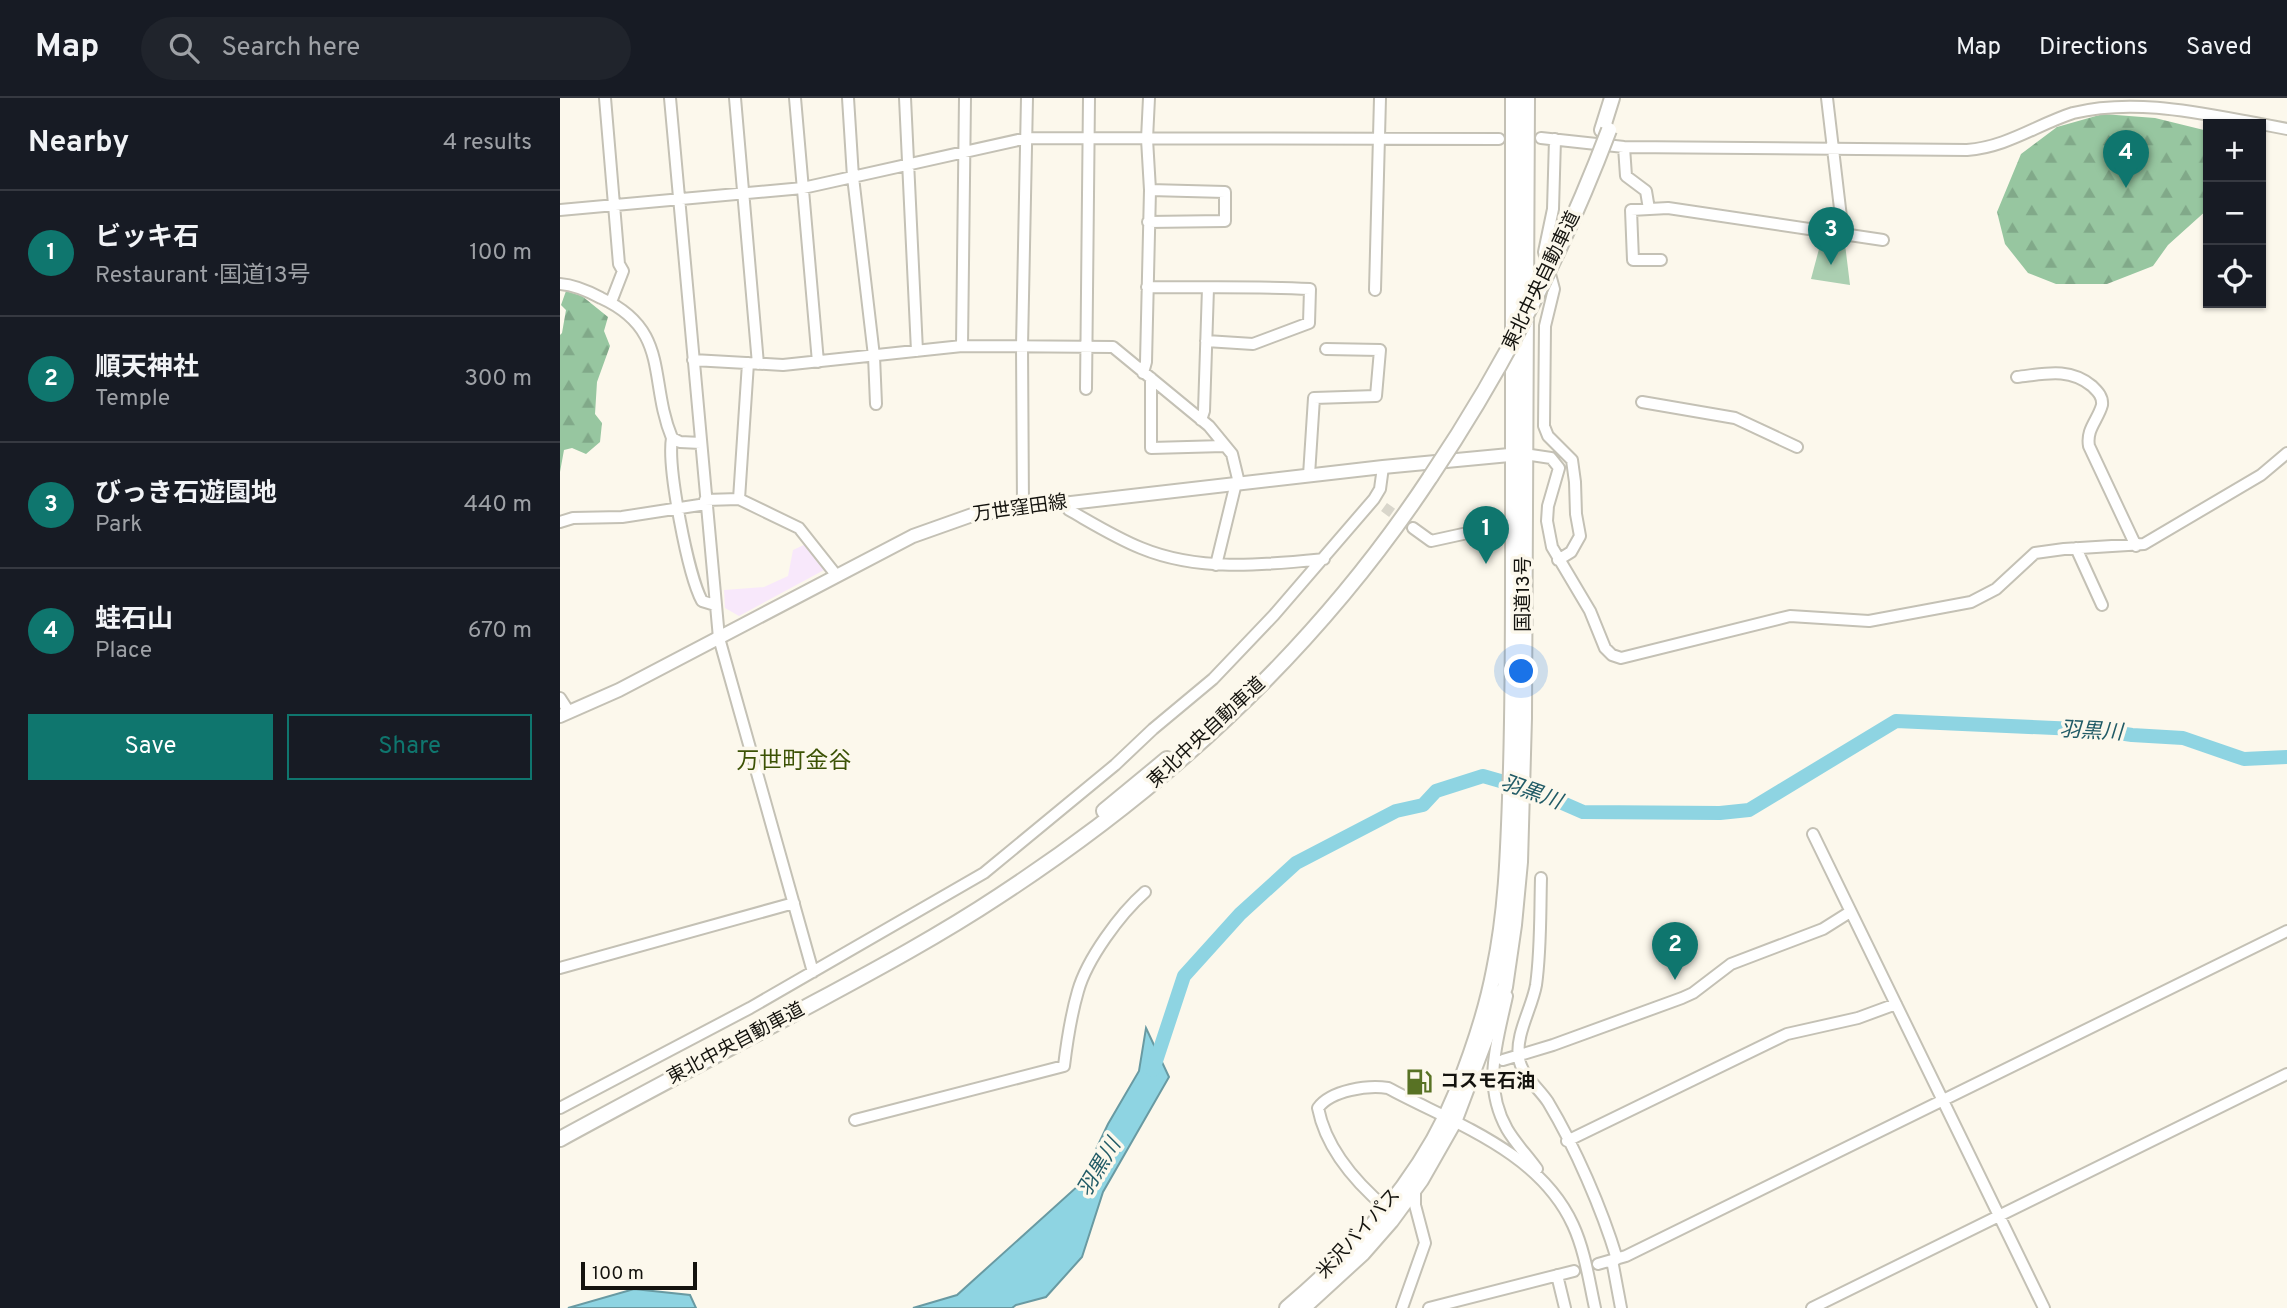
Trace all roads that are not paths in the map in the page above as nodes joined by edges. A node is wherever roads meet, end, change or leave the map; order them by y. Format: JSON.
{"nodes":[{"id":1,"x":605,"y":98,"type":"edge"},
{"id":2,"x":670,"y":98,"type":"edge"},
{"id":3,"x":735,"y":98,"type":"edge"},
{"id":4,"x":795,"y":98,"type":"edge"},
{"id":5,"x":848,"y":98,"type":"edge"},
{"id":6,"x":905,"y":98,"type":"edge"},
{"id":7,"x":965,"y":98,"type":"edge"},
{"id":8,"x":1027,"y":98,"type":"edge"},
{"id":9,"x":1089,"y":98,"type":"edge"},
{"id":10,"x":1149,"y":98,"type":"edge"},
{"id":11,"x":1380,"y":98,"type":"edge"},
{"id":12,"x":1513,"y":98,"type":"edge"},
{"id":13,"x":1527,"y":98,"type":"edge"},
{"id":14,"x":1612,"y":98,"type":"edge"},
{"id":15,"x":1619,"y":98,"type":"edge"},
{"id":16,"x":1827,"y":98,"type":"edge"},
{"id":17,"x":2231,"y":119,"type":"edge"},
{"id":18,"x":2266,"y":125,"type":"edge"},
{"id":19,"x":2287,"y":129,"type":"edge"},
{"id":20,"x":1605,"y":130,"type":"junction"},
{"id":21,"x":1027,"y":138,"type":"junction"},
{"id":22,"x":1541,"y":138,"type":"dead end"},
{"id":23,"x":1089,"y":139,"type":"junction"},
{"id":24,"x":1147,"y":139,"type":"junction"},
{"id":25,"x":1499,"y":139,"type":"dead end"},
{"id":26,"x":1555,"y":139,"type":"junction"},
{"id":27,"x":1379,"y":140,"type":"junction"},
{"id":28,"x":1624,"y":147,"type":"junction"},
{"id":29,"x":1833,"y":149,"type":"junction"},
{"id":30,"x":964,"y":152,"type":"junction"},
{"id":31,"x":908,"y":166,"type":"junction"},
{"id":32,"x":853,"y":177,"type":"junction"},
{"id":33,"x":803,"y":188,"type":"junction"},
{"id":34,"x":1150,"y":190,"type":"junction"},
{"id":35,"x":744,"y":195,"type":"junction"},
{"id":36,"x":679,"y":200,"type":"junction"},
{"id":37,"x":615,"y":205,"type":"junction"},
{"id":38,"x":1648,"y":209,"type":"junction"},
{"id":39,"x":560,"y":210,"type":"edge"},
{"id":40,"x":1148,"y":222,"type":"junction"},
{"id":41,"x":1843,"y":234,"type":"junction"},
{"id":42,"x":1883,"y":240,"type":"dead end"},
{"id":43,"x":1661,"y":260,"type":"dead end"},
{"id":44,"x":560,"y":284,"type":"edge"},
{"id":45,"x":1147,"y":287,"type":"junction"},
{"id":46,"x":1208,"y":288,"type":"junction"},
{"id":47,"x":1375,"y":290,"type":"dead end"},
{"id":48,"x":611,"y":302,"type":"junction"},
{"id":49,"x":1206,"y":341,"type":"junction"},
{"id":50,"x":962,"y":346,"type":"junction"},
{"id":51,"x":1022,"y":346,"type":"junction"},
{"id":52,"x":1087,"y":348,"type":"junction"},
{"id":53,"x":1326,"y":349,"type":"dead end"},
{"id":54,"x":917,"y":351,"type":"junction"},
{"id":55,"x":874,"y":356,"type":"junction"},
{"id":56,"x":693,"y":360,"type":"junction"},
{"id":57,"x":818,"y":362,"type":"junction"},
{"id":58,"x":753,"y":364,"type":"junction"},
{"id":59,"x":1147,"y":375,"type":"junction"},
{"id":60,"x":2017,"y":377,"type":"dead end"},
{"id":61,"x":1086,"y":389,"type":"dead end"},
{"id":62,"x":1642,"y":402,"type":"dead end"},
{"id":63,"x":876,"y":404,"type":"dead end"},
{"id":64,"x":1201,"y":420,"type":"junction"},
{"id":65,"x":672,"y":438,"type":"junction"},
{"id":66,"x":701,"y":443,"type":"junction"},
{"id":67,"x":1224,"y":446,"type":"junction"},
{"id":68,"x":1797,"y":447,"type":"dead end"},
{"id":69,"x":2287,"y":453,"type":"edge"},
{"id":70,"x":1518,"y":454,"type":"junction"},
{"id":71,"x":1383,"y":467,"type":"junction"},
{"id":72,"x":1428,"y":474,"type":"junction"},
{"id":73,"x":1309,"y":475,"type":"junction"},
{"id":74,"x":1237,"y":483,"type":"junction"},
{"id":75,"x":739,"y":499,"type":"junction"},
{"id":76,"x":1374,"y":499,"type":"junction"},
{"id":77,"x":706,"y":502,"type":"junction"},
{"id":78,"x":1063,"y":502,"type":"junction"},
{"id":79,"x":1023,"y":507,"type":"junction"},
{"id":80,"x":1384,"y":507,"type":"tunnel mouth"},
{"id":81,"x":679,"y":509,"type":"junction"},
{"id":82,"x":560,"y":522,"type":"edge"},
{"id":83,"x":1513,"y":523,"type":"junction"},
{"id":84,"x":1413,"y":528,"type":"tunnel mouth"},
{"id":85,"x":2136,"y":546,"type":"junction"},
{"id":86,"x":2076,"y":548,"type":"junction"},
{"id":87,"x":710,"y":552,"type":"junction"},
{"id":88,"x":688,"y":555,"type":"junction"},
{"id":89,"x":1324,"y":559,"type":"junction"},
{"id":90,"x":1558,"y":560,"type":"junction"},
{"id":91,"x":1216,"y":565,"type":"junction"},
{"id":92,"x":837,"y":576,"type":"junction"},
{"id":93,"x":715,"y":605,"type":"junction"},
{"id":94,"x":2102,"y":605,"type":"dead end"},
{"id":95,"x":719,"y":638,"type":"junction"},
{"id":96,"x":560,"y":698,"type":"edge"},
{"id":97,"x":564,"y":714,"type":"edge"},
{"id":98,"x":1518,"y":718,"type":"junction"},
{"id":99,"x":1813,"y":834,"type":"dead end"},
{"id":100,"x":1514,"y":862,"type":"junction"},
{"id":101,"x":1541,"y":878,"type":"dead end"},
{"id":102,"x":1145,"y":892,"type":"dead end"},
{"id":103,"x":794,"y":903,"type":"junction"},
{"id":104,"x":1850,"y":912,"type":"junction"},
{"id":105,"x":2287,"y":931,"type":"edge"},
{"id":106,"x":560,"y":968,"type":"edge"},
{"id":107,"x":813,"y":972,"type":"junction"},
{"id":108,"x":1508,"y":972,"type":"junction"},
{"id":109,"x":1896,"y":1004,"type":"junction"},
{"id":110,"x":1518,"y":1056,"type":"junction"},
{"id":111,"x":1503,"y":1060,"type":"dead end"},
{"id":112,"x":2287,"y":1074,"type":"edge"},
{"id":113,"x":1942,"y":1101,"type":"junction"},
{"id":114,"x":560,"y":1108,"type":"edge"},
{"id":115,"x":855,"y":1120,"type":"dead end"},
{"id":116,"x":1449,"y":1120,"type":"junction"},
{"id":117,"x":560,"y":1130,"type":"edge"},
{"id":118,"x":560,"y":1139,"type":"edge"},
{"id":119,"x":1567,"y":1141,"type":"junction"},
{"id":120,"x":1544,"y":1181,"type":"junction"},
{"id":121,"x":1415,"y":1187,"type":"junction"},
{"id":122,"x":1389,"y":1215,"type":"junction"},
{"id":123,"x":1999,"y":1215,"type":"junction"},
{"id":124,"x":1419,"y":1220,"type":"junction"},
{"id":125,"x":1615,"y":1259,"type":"junction"},
{"id":126,"x":1598,"y":1265,"type":"dead end"},
{"id":127,"x":1574,"y":1271,"type":"dead end"},
{"id":128,"x":1557,"y":1275,"type":"junction"},
{"id":129,"x":1468,"y":1304,"type":"edge"},
{"id":130,"x":1287,"y":1308,"type":"edge"},
{"id":131,"x":1303,"y":1308,"type":"edge"},
{"id":132,"x":1402,"y":1308,"type":"edge"},
{"id":133,"x":1429,"y":1308,"type":"edge"},
{"id":134,"x":1565,"y":1308,"type":"edge"},
{"id":135,"x":1595,"y":1308,"type":"edge"},
{"id":136,"x":1621,"y":1308,"type":"edge"},
{"id":137,"x":1812,"y":1308,"type":"edge"},
{"id":138,"x":2044,"y":1308,"type":"edge"}],
"edges":[{"from":1,"to":37,"type":"street"},
{"from":2,"to":36,"type":"street"},
{"from":3,"to":35,"type":"street"},
{"from":4,"to":33,"type":"street"},
{"from":5,"to":32,"type":"street"},
{"from":6,"to":31,"type":"street"},
{"from":7,"to":30,"type":"street"},
{"from":8,"to":21,"type":"street"},
{"from":9,"to":23,"type":"street"},
{"from":10,"to":24,"type":"street"},
{"from":11,"to":27,"type":"street"},
{"from":12,"to":70,"type":"highway","name":"国道13号"},
{"from":13,"to":70,"type":"highway","name":"国道13号"},
{"from":14,"to":20,"type":"highway","name":"東北中央自動車道"},
{"from":15,"to":20,"type":"highway","name":"東北中央自動車道"},
{"from":16,"to":29,"type":"street"},
{"from":17,"to":29,"type":"street"},
{"from":18,"to":19,"type":"street"},
{"from":20,"to":72,"type":"highway","name":"東北中央自動車道","bridge":true},
{"from":21,"to":23,"type":"street"},
{"from":21,"to":30,"type":"street"},
{"from":21,"to":51,"type":"street"},
{"from":22,"to":26,"type":"street"},
{"from":23,"to":24,"type":"street"},
{"from":23,"to":52,"type":"street"},
{"from":24,"to":27,"type":"street"},
{"from":24,"to":34,"type":"street"},
{"from":25,"to":27,"type":"street"},
{"from":26,"to":28,"type":"street"},
{"from":26,"to":90,"type":"street"},
{"from":27,"to":47,"type":"street"},
{"from":28,"to":29,"type":"street"},
{"from":28,"to":38,"type":"street"},
{"from":29,"to":41,"type":"street"},
{"from":30,"to":31,"type":"street"},
{"from":30,"to":50,"type":"street"},
{"from":31,"to":32,"type":"street"},
{"from":31,"to":54,"type":"street"},
{"from":32,"to":33,"type":"street"},
{"from":32,"to":55,"type":"street"},
{"from":33,"to":35,"type":"street"},
{"from":33,"to":57,"type":"street"},
{"from":34,"to":40,"type":"street"},
{"from":34,"to":40,"type":"street"},
{"from":35,"to":36,"type":"street"},
{"from":35,"to":58,"type":"street"},
{"from":36,"to":37,"type":"street"},
{"from":36,"to":56,"type":"street"},
{"from":37,"to":39,"type":"street"},
{"from":37,"to":48,"type":"street"},
{"from":38,"to":41,"type":"street"},
{"from":38,"to":43,"type":"street"},
{"from":40,"to":45,"type":"street"},
{"from":41,"to":42,"type":"street"},
{"from":44,"to":48,"type":"street"},
{"from":45,"to":46,"type":"street"},
{"from":45,"to":59,"type":"street"},
{"from":46,"to":49,"type":"street"},
{"from":46,"to":49,"type":"street"},
{"from":48,"to":65,"type":"street"},
{"from":49,"to":64,"type":"street"},
{"from":50,"to":51,"type":"street"},
{"from":50,"to":54,"type":"street"},
{"from":51,"to":52,"type":"street"},
{"from":51,"to":79,"type":"street"},
{"from":52,"to":59,"type":"street"},
{"from":52,"to":61,"type":"street"},
{"from":53,"to":73,"type":"street"},
{"from":54,"to":55,"type":"street"},
{"from":55,"to":57,"type":"street"},
{"from":55,"to":63,"type":"street"},
{"from":56,"to":58,"type":"street"},
{"from":56,"to":66,"type":"street"},
{"from":57,"to":58,"type":"street"},
{"from":58,"to":75,"type":"street"},
{"from":59,"to":64,"type":"street"},
{"from":59,"to":67,"type":"street"},
{"from":60,"to":85,"type":"street"},
{"from":62,"to":68,"type":"street"},
{"from":64,"to":67,"type":"street"},
{"from":65,"to":66,"type":"street"},
{"from":65,"to":81,"type":"street"},
{"from":66,"to":77,"type":"street"},
{"from":67,"to":74,"type":"street"},
{"from":69,"to":85,"type":"street"},
{"from":70,"to":71,"type":"main road","name":"万世窪田線"},
{"from":70,"to":83,"type":"highway","name":"国道13号"},
{"from":70,"to":90,"type":"street"},
{"from":70,"to":98,"type":"highway","name":"国道13号"},
{"from":71,"to":73,"type":"main road","name":"万世窪田線"},
{"from":71,"to":76,"type":"street"},
{"from":72,"to":117,"type":"highway","name":"東北中央自動車道"},
{"from":72,"to":118,"type":"highway","name":"東北中央自動車道"},
{"from":73,"to":74,"type":"main road","name":"万世窪田線"},
{"from":74,"to":78,"type":"main road","name":"万世窪田線"},
{"from":74,"to":91,"type":"street"},
{"from":75,"to":77,"type":"street"},
{"from":75,"to":92,"type":"street"},
{"from":76,"to":80,"type":"street"},
{"from":76,"to":89,"type":"street"},
{"from":77,"to":81,"type":"street"},
{"from":77,"to":87,"type":"street"},
{"from":78,"to":79,"type":"main road","name":"万世窪田線"},
{"from":78,"to":91,"type":"street"},
{"from":79,"to":92,"type":"main road","name":"万世窪田線"},
{"from":81,"to":82,"type":"street"},
{"from":81,"to":88,"type":"street"},
{"from":83,"to":84,"type":"street"},
{"from":83,"to":98,"type":"highway","name":"国道13号"},
{"from":85,"to":86,"type":"street"},
{"from":86,"to":90,"type":"street"},
{"from":86,"to":94,"type":"street"},
{"from":87,"to":88,"type":"street"},
{"from":87,"to":93,"type":"street"},
{"from":88,"to":93,"type":"street"},
{"from":89,"to":91,"type":"street"},
{"from":89,"to":107,"type":"street"},
{"from":92,"to":95,"type":"main road","name":"万世窪田線"},
{"from":93,"to":95,"type":"street"},
{"from":95,"to":97,"type":"main road","name":"万世窪田線"},
{"from":95,"to":103,"type":"street"},
{"from":96,"to":97,"type":"street"},
{"from":98,"to":100,"type":"highway","name":"国道13号"},
{"from":99,"to":104,"type":"street"},
{"from":100,"to":108,"type":"highway","name":"国道13号"},
{"from":100,"to":116,"type":"highway","name":"国道13号"},
{"from":101,"to":110,"type":"street"},
{"from":102,"to":115,"type":"street"},
{"from":103,"to":106,"type":"street"},
{"from":103,"to":107,"type":"street"},
{"from":104,"to":109,"type":"street"},
{"from":104,"to":110,"type":"street"},
{"from":105,"to":113,"type":"street"},
{"from":107,"to":114,"type":"street"},
{"from":108,"to":116,"type":"highway","name":"国道13号"},
{"from":108,"to":120,"type":"street"},
{"from":109,"to":113,"type":"street"},
{"from":109,"to":119,"type":"street"},
{"from":110,"to":111,"type":"street"},
{"from":110,"to":119,"type":"street"},
{"from":112,"to":123,"type":"street"},
{"from":113,"to":123,"type":"street"},
{"from":113,"to":125,"type":"street"},
{"from":116,"to":120,"type":"street"},
{"from":116,"to":121,"type":"highway","name":"米沢バイパス"},
{"from":116,"to":122,"type":"highway","name":"米沢バイパス"},
{"from":116,"to":122,"type":"street"},
{"from":119,"to":125,"type":"street"},
{"from":120,"to":135,"type":"street"},
{"from":121,"to":122,"type":"highway","name":"米沢バイパス"},
{"from":121,"to":124,"type":"street"},
{"from":122,"to":124,"type":"street"},
{"from":122,"to":130,"type":"highway","name":"米沢バイパス"},
{"from":122,"to":131,"type":"highway","name":"米沢バイパス"},
{"from":123,"to":137,"type":"street"},
{"from":123,"to":138,"type":"street"},
{"from":124,"to":132,"type":"street"},
{"from":125,"to":126,"type":"street"},
{"from":125,"to":136,"type":"street"},
{"from":127,"to":128,"type":"street"},
{"from":128,"to":129,"type":"street"},
{"from":128,"to":134,"type":"street"},
{"from":129,"to":133,"type":"street"}]}
